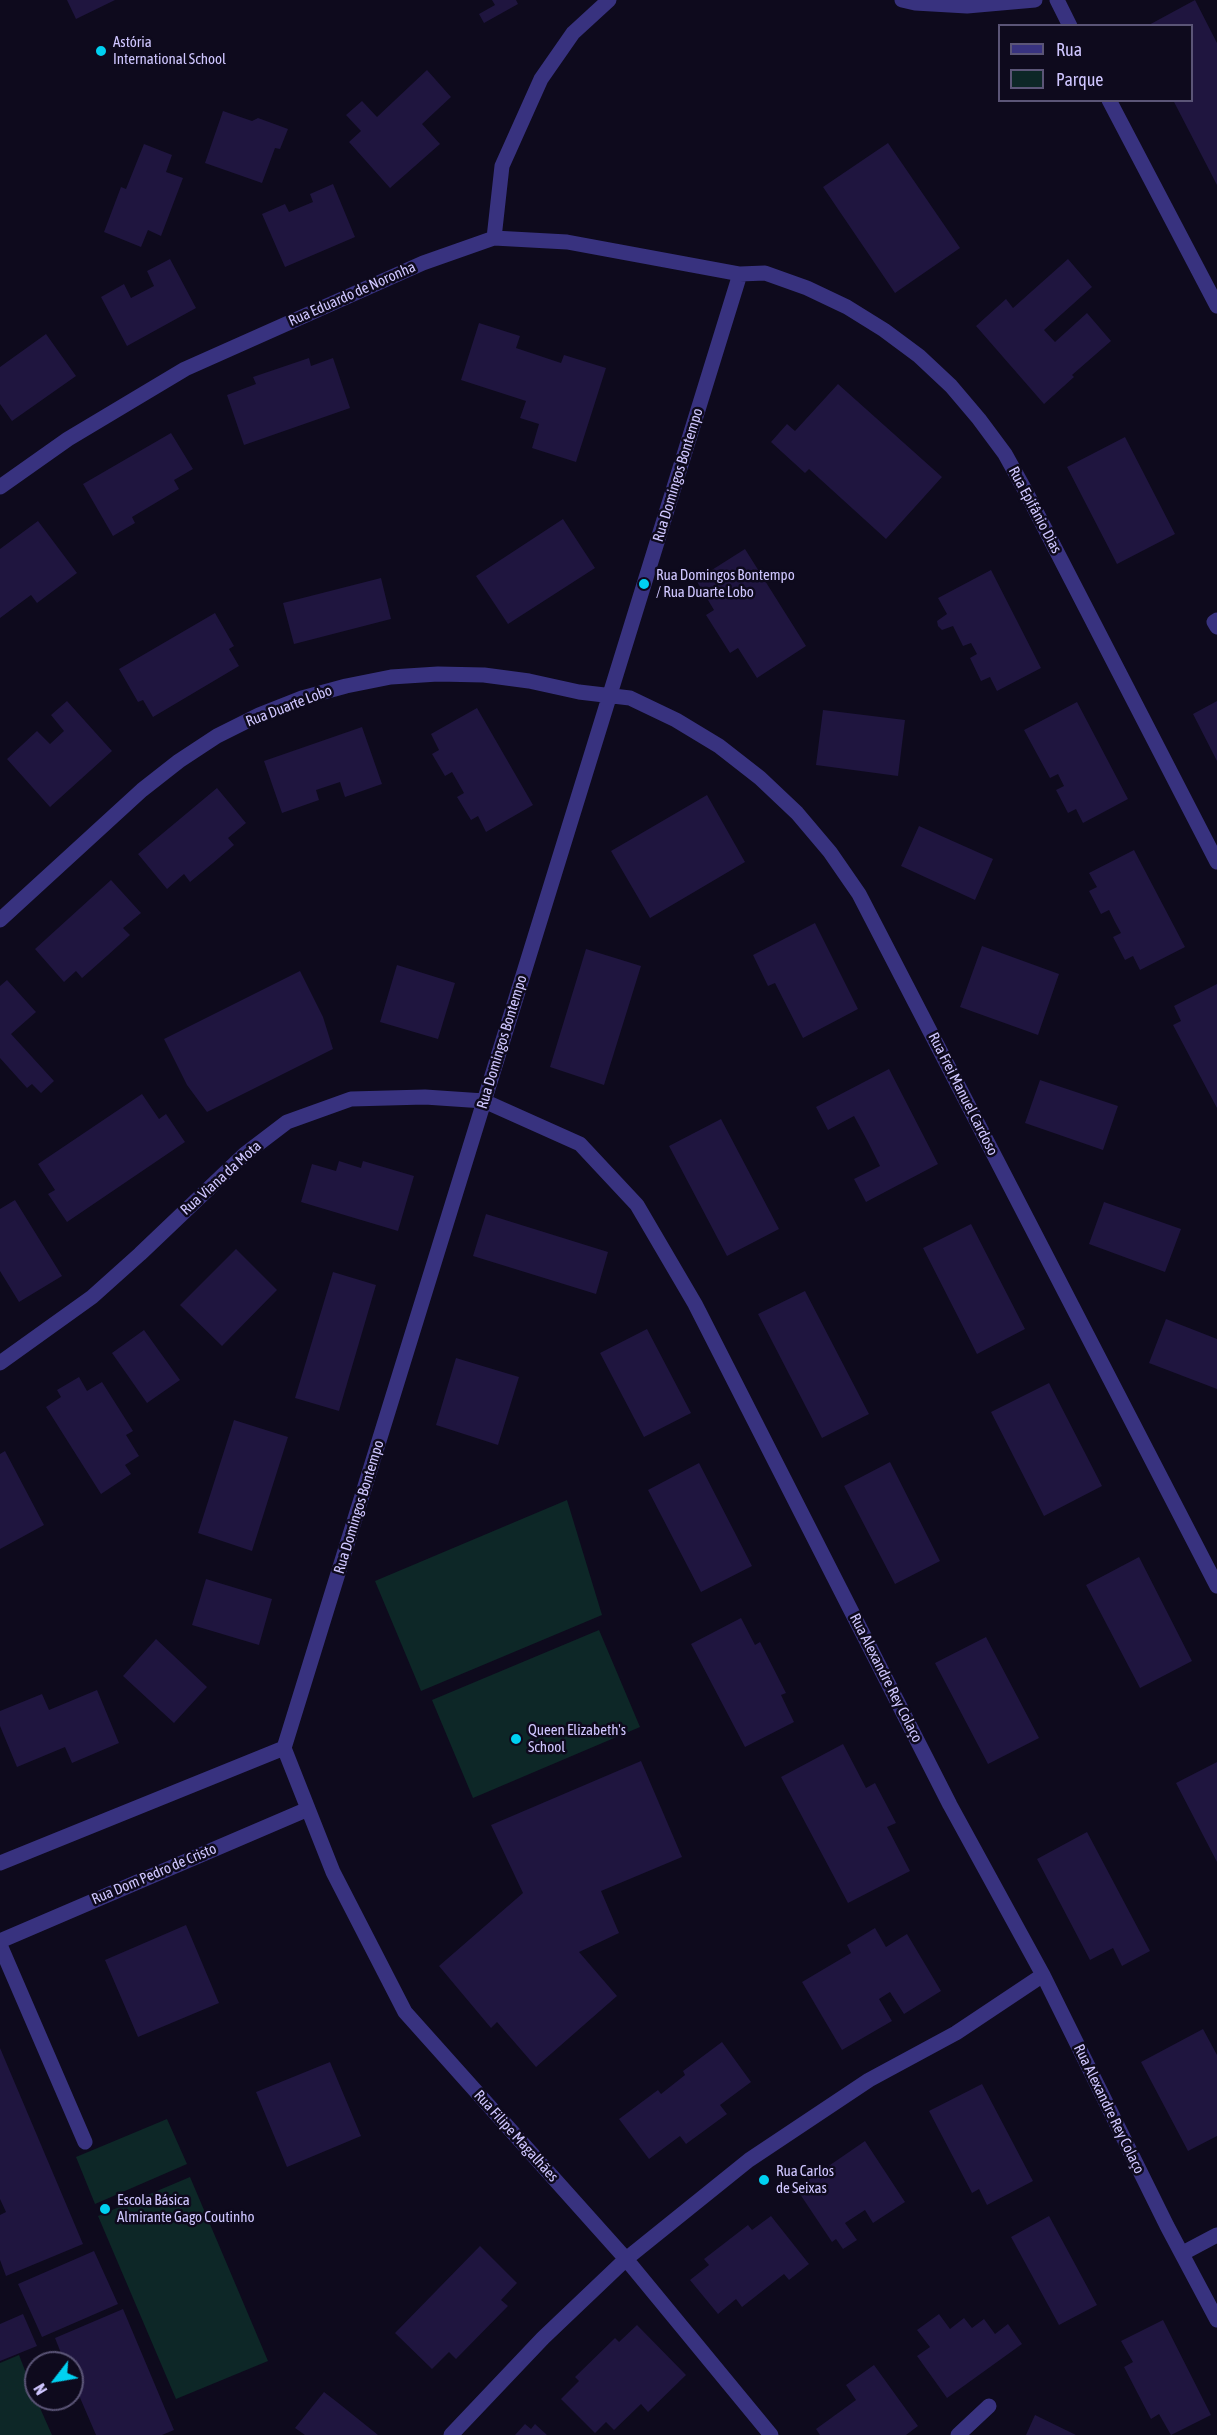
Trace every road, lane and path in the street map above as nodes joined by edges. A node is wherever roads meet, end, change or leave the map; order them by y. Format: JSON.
{"nodes":[{"id":1,"x":609,"y":0,"type":"edge"},
{"id":2,"x":902,"y":0,"type":"edge"},
{"id":3,"x":1035,"y":0,"type":"edge"},
{"id":4,"x":1057,"y":0,"type":"edge"},
{"id":5,"x":1069,"y":24,"type":"edge"},
{"id":6,"x":1111,"y":102,"type":"edge"},
{"id":7,"x":494,"y":238,"type":"junction"},
{"id":8,"x":740,"y":274,"type":"junction"},
{"id":9,"x":1217,"y":306,"type":"edge"},
{"id":10,"x":0,"y":487,"type":"edge"},
{"id":11,"x":1217,"y":620,"type":"edge"},
{"id":12,"x":1217,"y":627,"type":"edge"},
{"id":13,"x":610,"y":697,"type":"junction"},
{"id":14,"x":1217,"y":862,"type":"edge"},
{"id":15,"x":0,"y":920,"type":"edge"},
{"id":16,"x":484,"y":1101,"type":"junction"},
{"id":17,"x":0,"y":1363,"type":"edge"},
{"id":18,"x":1217,"y":1586,"type":"edge"},
{"id":19,"x":284,"y":1748,"type":"junction"},
{"id":20,"x":308,"y":1809,"type":"junction"},
{"id":21,"x":0,"y":1863,"type":"edge"},
{"id":22,"x":0,"y":1941,"type":"edge"},
{"id":23,"x":0,"y":1946,"type":"edge"},
{"id":24,"x":1043,"y":1975,"type":"junction"},
{"id":25,"x":85,"y":2142,"type":"dead end"},
{"id":26,"x":1217,"y":2235,"type":"edge"},
{"id":27,"x":1183,"y":2253,"type":"junction"},
{"id":28,"x":626,"y":2259,"type":"junction"},
{"id":29,"x":1217,"y":2320,"type":"edge"},
{"id":30,"x":989,"y":2406,"type":"dead end"},
{"id":31,"x":451,"y":2435,"type":"edge"},
{"id":32,"x":771,"y":2435,"type":"edge"},
{"id":33,"x":958,"y":2435,"type":"edge"}],
"edges":[{"from":1,"to":7,"type":"street"},
{"from":2,"to":3,"type":"street"},
{"from":4,"to":5,"type":"street"},
{"from":6,"to":9,"type":"street"},
{"from":7,"to":8,"type":"street","name":"Rua Eduardo de Noronha"},
{"from":7,"to":10,"type":"street","name":"Rua Eduardo de Noronha"},
{"from":8,"to":13,"type":"street","name":"Rua Domingos Bontempo"},
{"from":8,"to":14,"type":"street","name":"Rua Epifânio Dias"},
{"from":11,"to":12,"type":"street"},
{"from":13,"to":15,"type":"street","name":"Rua Duarte Lobo"},
{"from":13,"to":16,"type":"street","name":"Rua Domingos Bontempo"},
{"from":13,"to":18,"type":"street","name":"Rua Frei Manuel Cardoso"},
{"from":16,"to":17,"type":"street","name":"Rua Viana da Mota"},
{"from":16,"to":19,"type":"street","name":"Rua Domingos Bontempo"},
{"from":16,"to":24,"type":"street","name":"Rua Alexandre Rey Colaço"},
{"from":19,"to":20,"type":"street"},
{"from":19,"to":21,"type":"street"},
{"from":20,"to":22,"type":"street","name":"Rua Dom Pedro de Cristo"},
{"from":20,"to":28,"type":"street","name":"Rua Filipe Magalhães"},
{"from":23,"to":25,"type":"street"},
{"from":24,"to":27,"type":"street","name":"Rua Alexandre Rey Colaço"},
{"from":24,"to":28,"type":"street"},
{"from":26,"to":27,"type":"street"},
{"from":27,"to":29,"type":"street","name":"Rua Alexandre Rey Colaço"},
{"from":28,"to":31,"type":"street"},
{"from":28,"to":32,"type":"street","name":"Rua Filipe Magalhães"},
{"from":30,"to":33,"type":"street"}]}
